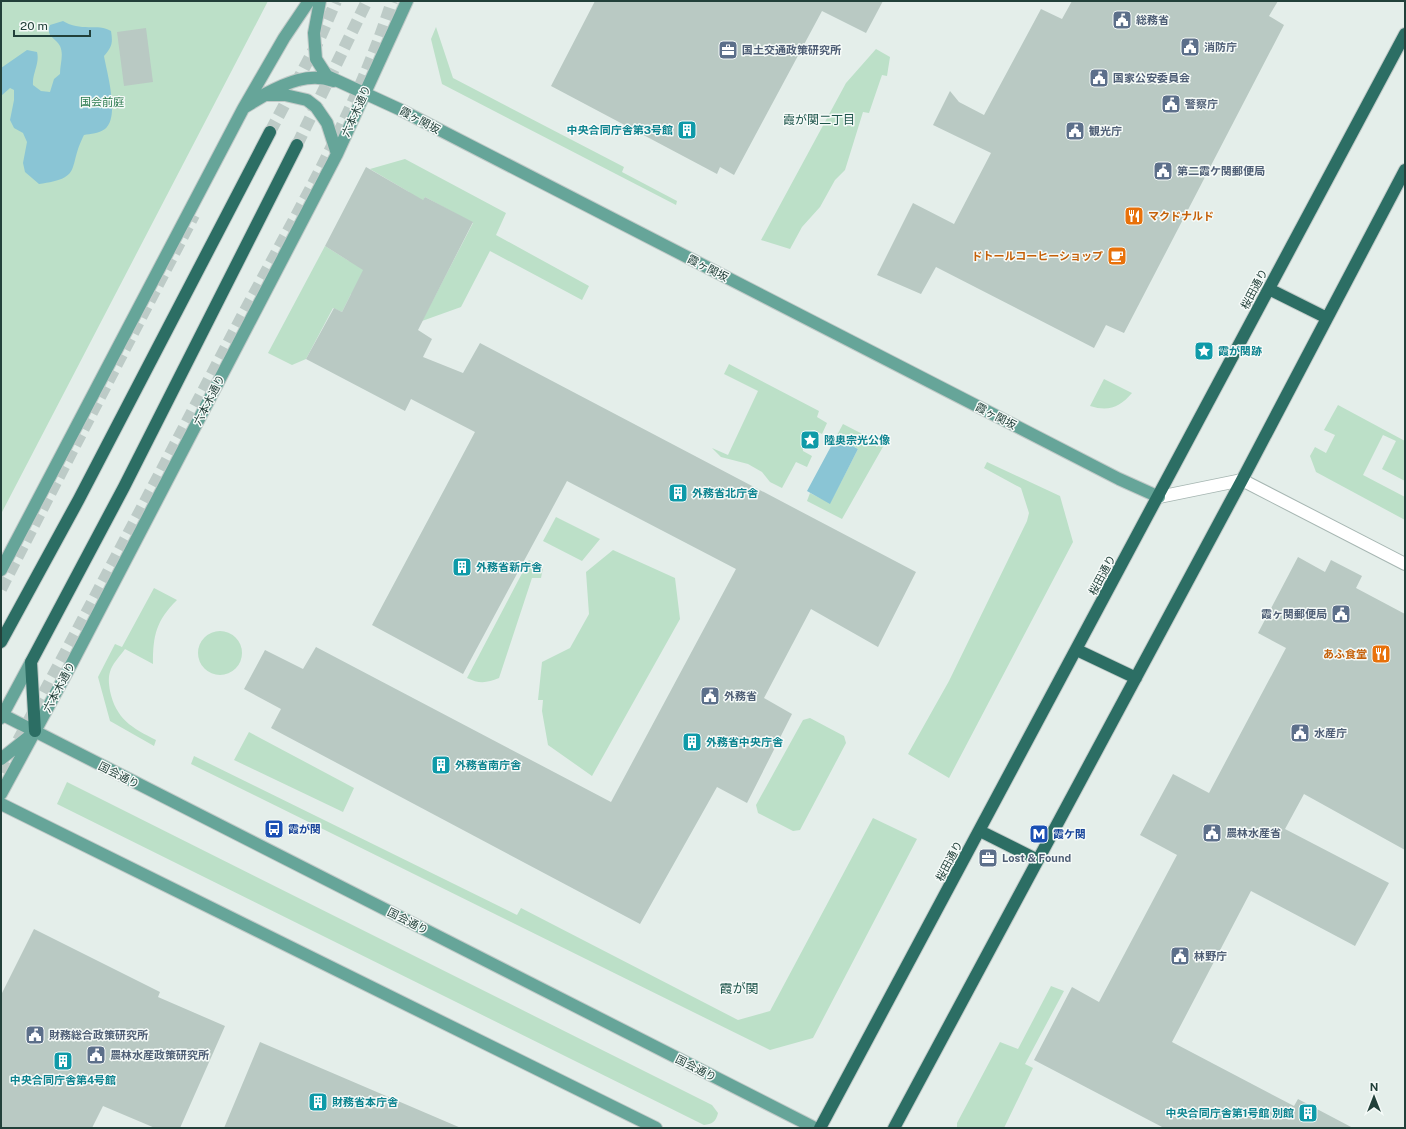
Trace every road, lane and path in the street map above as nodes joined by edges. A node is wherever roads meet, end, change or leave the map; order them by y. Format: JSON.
{"nodes":[{"id":1,"x":309,"y":1,"type":"edge"},
{"id":2,"x":320,"y":1,"type":"edge"},
{"id":3,"x":407,"y":1,"type":"edge"},
{"id":4,"x":1405,"y":34,"type":"edge"},
{"id":5,"x":364,"y":92,"type":"junction"},
{"id":6,"x":264,"y":95,"type":"junction"},
{"id":7,"x":242,"y":109,"type":"junction"},
{"id":8,"x":270,"y":132,"type":"tunnel mouth"},
{"id":9,"x":297,"y":145,"type":"tunnel mouth"},
{"id":10,"x":337,"y":154,"type":"junction"},
{"id":11,"x":1405,"y":170,"type":"edge"},
{"id":12,"x":1269,"y":289,"type":"junction"},
{"id":13,"x":1327,"y":318,"type":"junction"},
{"id":14,"x":1242,"y":480,"type":"junction"},
{"id":15,"x":1159,"y":497,"type":"junction"},
{"id":16,"x":1405,"y":564,"type":"edge"},
{"id":17,"x":1,"y":570,"type":"edge"},
{"id":18,"x":1,"y":642,"type":"edge"},
{"id":19,"x":1077,"y":650,"type":"junction"},
{"id":20,"x":31,"y":662,"type":"junction"},
{"id":21,"x":1136,"y":678,"type":"junction"},
{"id":22,"x":2,"y":716,"type":"edge"},
{"id":23,"x":35,"y":731,"type":"junction"},
{"id":24,"x":1,"y":758,"type":"edge"},
{"id":25,"x":1,"y":794,"type":"edge"},
{"id":26,"x":1,"y":804,"type":"edge"},
{"id":27,"x":980,"y":831,"type":"junction"},
{"id":28,"x":1038,"y":860,"type":"junction"},
{"id":29,"x":656,"y":1128,"type":"edge"},
{"id":30,"x":814,"y":1128,"type":"edge"},
{"id":31,"x":820,"y":1128,"type":"edge"},
{"id":32,"x":894,"y":1128,"type":"edge"}],
"edges":[{"from":1,"to":7,"type":"main road"},
{"from":2,"to":5,"type":"main road","name":"霞ヶ関坂"},
{"from":3,"to":5,"type":"main road","name":"六本木通り"},
{"from":4,"to":12,"type":"highway","name":"桜田通り"},
{"from":5,"to":6,"type":"main road"},
{"from":5,"to":10,"type":"main road","name":"六本木通り"},
{"from":5,"to":15,"type":"main road","name":"霞ヶ関坂"},
{"from":6,"to":7,"type":"main road"},
{"from":6,"to":10,"type":"main road"},
{"from":7,"to":17,"type":"main road"},
{"from":8,"to":18,"type":"highway"},
{"from":9,"to":20,"type":"highway"},
{"from":10,"to":23,"type":"main road","name":"六本木通り"},
{"from":11,"to":13,"type":"highway"},
{"from":12,"to":13,"type":"highway"},
{"from":12,"to":15,"type":"highway","name":"桜田通り"},
{"from":13,"to":14,"type":"highway"},
{"from":14,"to":15,"type":"street"},
{"from":14,"to":16,"type":"street"},
{"from":14,"to":21,"type":"highway"},
{"from":15,"to":19,"type":"highway","name":"桜田通り"},
{"from":19,"to":21,"type":"highway"},
{"from":19,"to":27,"type":"highway","name":"桜田通り"},
{"from":20,"to":22,"type":"main road"},
{"from":20,"to":23,"type":"highway"},
{"from":21,"to":28,"type":"highway"},
{"from":22,"to":23,"type":"main road","name":"国会通り"},
{"from":23,"to":24,"type":"main road"},
{"from":23,"to":25,"type":"main road","name":"六本木通り"},
{"from":23,"to":30,"type":"main road","name":"国会通り"},
{"from":26,"to":29,"type":"main road"},
{"from":27,"to":28,"type":"highway"},
{"from":27,"to":31,"type":"highway","name":"桜田通り"},
{"from":28,"to":32,"type":"highway"}]}
